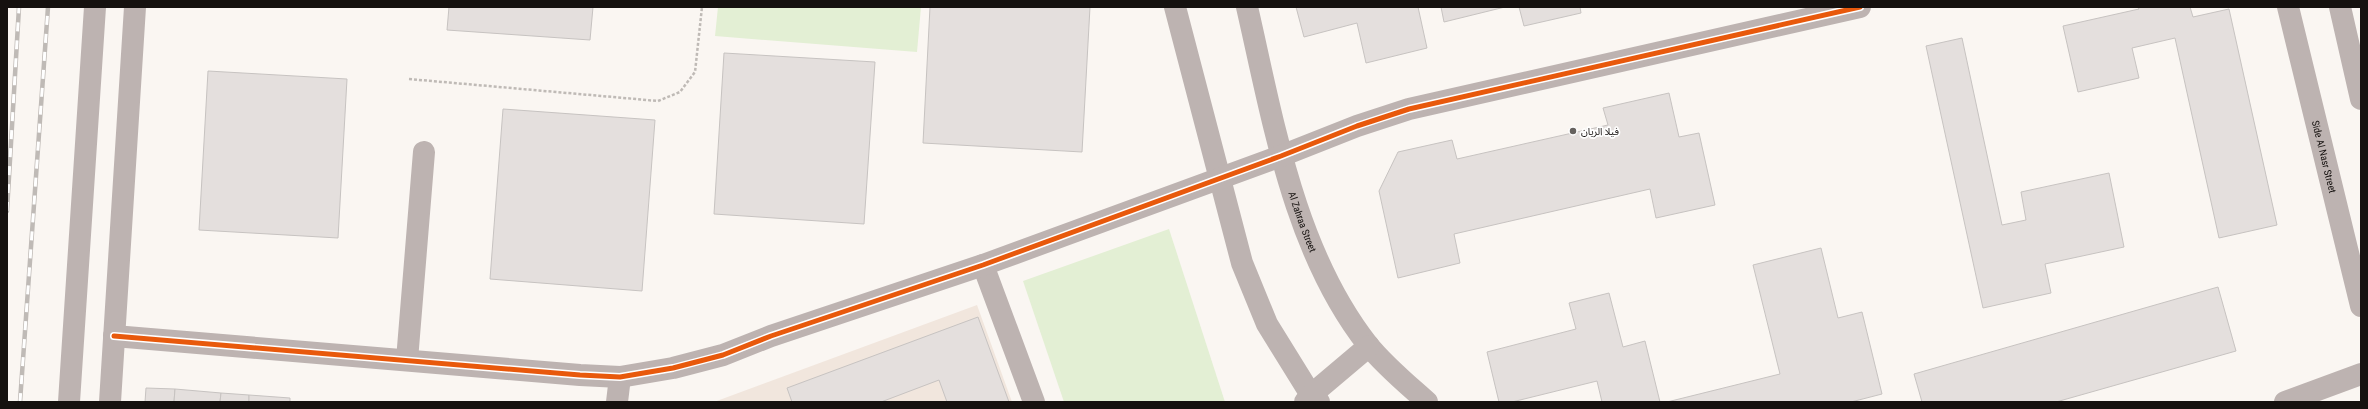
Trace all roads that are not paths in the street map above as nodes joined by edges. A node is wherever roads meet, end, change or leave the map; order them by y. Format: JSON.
{"nodes":[{"id":1,"x":95,"y":7,"type":"edge"},
{"id":2,"x":136,"y":7,"type":"edge"},
{"id":3,"x":1175,"y":7,"type":"edge"},
{"id":4,"x":1247,"y":7,"type":"edge"},
{"id":5,"x":1860,"y":7,"type":"edge"},
{"id":6,"x":2288,"y":7,"type":"edge"},
{"id":7,"x":2340,"y":7,"type":"edge"},
{"id":8,"x":2361,"y":99,"type":"edge"},
{"id":9,"x":424,"y":152,"type":"dead end"},
{"id":10,"x":1281,"y":156,"type":"junction"},
{"id":11,"x":1218,"y":179,"type":"junction"},
{"id":12,"x":983,"y":265,"type":"junction"},
{"id":13,"x":2361,"y":306,"type":"edge"},
{"id":14,"x":114,"y":336,"type":"junction"},
{"id":15,"x":1369,"y":346,"type":"junction"},
{"id":16,"x":407,"y":360,"type":"junction"},
{"id":17,"x":2361,"y":374,"type":"edge"},
{"id":18,"x":620,"y":377,"type":"junction"},
{"id":19,"x":1312,"y":400,"type":"edge"},
{"id":20,"x":69,"y":402,"type":"edge"},
{"id":21,"x":110,"y":402,"type":"edge"},
{"id":22,"x":617,"y":402,"type":"edge"},
{"id":23,"x":1034,"y":402,"type":"edge"},
{"id":24,"x":1427,"y":402,"type":"edge"},
{"id":25,"x":2285,"y":402,"type":"edge"}],
"edges":[{"from":1,"to":20,"type":"street"},
{"from":2,"to":14,"type":"street"},
{"from":3,"to":11,"type":"street"},
{"from":4,"to":10,"type":"street","name":"Al Zahraa Street"},
{"from":5,"to":10,"type":"street"},
{"from":6,"to":13,"type":"street","name":"Side Al Nasr Street"},
{"from":7,"to":8,"type":"street"},
{"from":9,"to":16,"type":"street"},
{"from":10,"to":11,"type":"street"},
{"from":10,"to":15,"type":"street","name":"Al Zahraa Street"},
{"from":11,"to":12,"type":"street"},
{"from":11,"to":19,"type":"street"},
{"from":12,"to":18,"type":"street"},
{"from":12,"to":23,"type":"street"},
{"from":14,"to":16,"type":"street"},
{"from":14,"to":21,"type":"street"},
{"from":15,"to":19,"type":"street"},
{"from":15,"to":24,"type":"street","name":"Al Zahraa Street"},
{"from":16,"to":18,"type":"street"},
{"from":17,"to":25,"type":"street"},
{"from":18,"to":22,"type":"street"}]}
